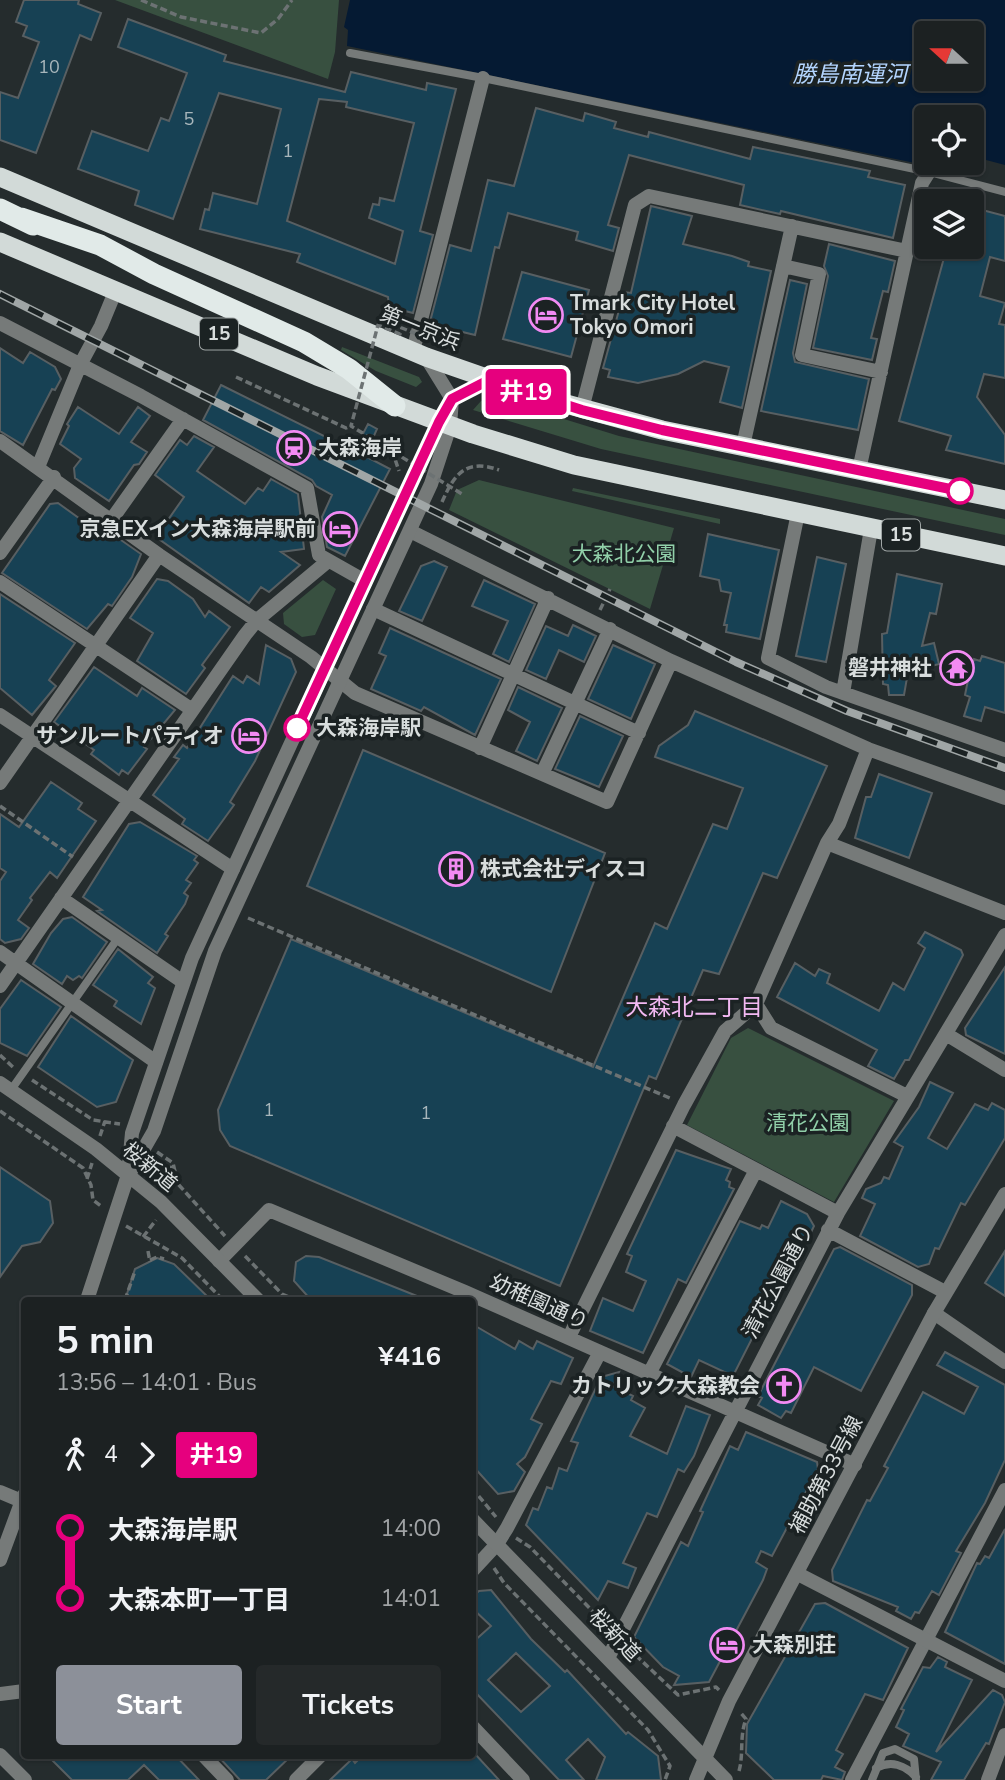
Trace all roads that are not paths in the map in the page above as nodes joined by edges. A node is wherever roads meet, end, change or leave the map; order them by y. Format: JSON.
{"nodes":[{"id":1,"x":350,"y":53,"type":"dead end"},
{"id":2,"x":483,"y":78,"type":"junction"},
{"id":3,"x":914,"y":169,"type":"edge"},
{"id":4,"x":927,"y":175,"type":"edge"},
{"id":5,"x":940,"y":175,"type":"edge"},
{"id":6,"x":0,"y":177,"type":"edge"},
{"id":7,"x":1005,"y":192,"type":"edge"},
{"id":8,"x":0,"y":209,"type":"edge"},
{"id":9,"x":793,"y":226,"type":"junction"},
{"id":10,"x":0,"y":242,"type":"edge"},
{"id":11,"x":907,"y":251,"type":"junction"},
{"id":12,"x":783,"y":267,"type":"junction"},
{"id":13,"x":115,"y":292,"type":"junction"},
{"id":14,"x":0,"y":323,"type":"edge"},
{"id":15,"x":425,"y":350,"type":"junction"},
{"id":16,"x":80,"y":365,"type":"junction"},
{"id":17,"x":881,"y":372,"type":"junction"},
{"id":18,"x":489,"y":380,"type":"junction"},
{"id":19,"x":452,"y":399,"type":"junction"},
{"id":20,"x":395,"y":406,"type":"junction"},
{"id":21,"x":582,"y":410,"type":"junction"},
{"id":22,"x":183,"y":419,"type":"junction"},
{"id":23,"x":444,"y":424,"type":"junction"},
{"id":24,"x":0,"y":441,"type":"edge"},
{"id":25,"x":743,"y":446,"type":"junction"},
{"id":26,"x":38,"y":467,"type":"junction"},
{"id":27,"x":859,"y":470,"type":"junction"},
{"id":28,"x":54,"y":477,"type":"junction"},
{"id":29,"x":1005,"y":500,"type":"edge"},
{"id":30,"x":798,"y":513,"type":"junction"},
{"id":31,"x":112,"y":519,"type":"junction"},
{"id":32,"x":872,"y":529,"type":"junction"},
{"id":33,"x":410,"y":531,"type":"junction"},
{"id":34,"x":0,"y":553,"type":"edge"},
{"id":35,"x":159,"y":555,"type":"junction"},
{"id":36,"x":1005,"y":556,"type":"edge"},
{"id":37,"x":328,"y":561,"type":"junction"},
{"id":38,"x":365,"y":581,"type":"junction"},
{"id":39,"x":0,"y":582,"type":"edge"},
{"id":40,"x":548,"y":598,"type":"junction"},
{"id":41,"x":373,"y":609,"type":"junction"},
{"id":42,"x":257,"y":620,"type":"junction"},
{"id":43,"x":610,"y":629,"type":"junction"},
{"id":44,"x":94,"y":647,"type":"junction"},
{"id":45,"x":671,"y":661,"type":"junction"},
{"id":46,"x":325,"y":668,"type":"junction"},
{"id":47,"x":514,"y":673,"type":"junction"},
{"id":48,"x":340,"y":680,"type":"junction"},
{"id":49,"x":843,"y":693,"type":"junction"},
{"id":50,"x":575,"y":702,"type":"junction"},
{"id":51,"x":191,"y":709,"type":"junction"},
{"id":52,"x":0,"y":715,"type":"edge"},
{"id":53,"x":639,"y":733,"type":"junction"},
{"id":54,"x":32,"y":736,"type":"junction"},
{"id":55,"x":480,"y":748,"type":"junction"},
{"id":56,"x":868,"y":749,"type":"junction"},
{"id":57,"x":1005,"y":750,"type":"edge"},
{"id":58,"x":542,"y":774,"type":"junction"},
{"id":59,"x":0,"y":783,"type":"edge"},
{"id":60,"x":1005,"y":799,"type":"edge"},
{"id":61,"x":128,"y":800,"type":"junction"},
{"id":62,"x":827,"y":843,"type":"junction"},
{"id":63,"x":233,"y":869,"type":"junction"},
{"id":64,"x":61,"y":898,"type":"junction"},
{"id":65,"x":1005,"y":913,"type":"edge"},
{"id":66,"x":1005,"y":935,"type":"edge"},
{"id":67,"x":118,"y":938,"type":"junction"},
{"id":68,"x":0,"y":952,"type":"edge"},
{"id":69,"x":16,"y":963,"type":"junction"},
{"id":70,"x":183,"y":982,"type":"junction"},
{"id":71,"x":0,"y":986,"type":"edge"},
{"id":72,"x":72,"y":1003,"type":"junction"},
{"id":73,"x":756,"y":1004,"type":"junction"},
{"id":74,"x":946,"y":1034,"type":"junction"},
{"id":75,"x":156,"y":1062,"type":"junction"},
{"id":76,"x":1005,"y":1070,"type":"edge"},
{"id":77,"x":5,"y":1086,"type":"edge"},
{"id":78,"x":907,"y":1096,"type":"junction"},
{"id":79,"x":673,"y":1126,"type":"junction"},
{"id":80,"x":756,"y":1170,"type":"junction"},
{"id":81,"x":128,"y":1175,"type":"junction"},
{"id":82,"x":1005,"y":1194,"type":"edge"},
{"id":83,"x":838,"y":1213,"type":"junction"},
{"id":84,"x":828,"y":1230,"type":"junction"},
{"id":85,"x":219,"y":1261,"type":"junction"},
{"id":86,"x":945,"y":1292,"type":"junction"},
{"id":87,"x":463,"y":1296,"type":"edge"},
{"id":88,"x":89,"y":1297,"type":"edge"},
{"id":89,"x":250,"y":1297,"type":"edge"},
{"id":90,"x":476,"y":1301,"type":"edge"},
{"id":91,"x":934,"y":1313,"type":"junction"},
{"id":92,"x":569,"y":1337,"type":"junction"},
{"id":93,"x":600,"y":1352,"type":"junction"},
{"id":94,"x":1005,"y":1363,"type":"edge"},
{"id":95,"x":650,"y":1372,"type":"junction"},
{"id":96,"x":735,"y":1410,"type":"junction"},
{"id":97,"x":855,"y":1465,"type":"junction"},
{"id":98,"x":1005,"y":1490,"type":"edge"},
{"id":99,"x":0,"y":1492,"type":"edge"},
{"id":100,"x":21,"y":1499,"type":"edge"},
{"id":101,"x":21,"y":1508,"type":"edge"},
{"id":102,"x":476,"y":1523,"type":"edge"},
{"id":103,"x":497,"y":1544,"type":"junction"},
{"id":104,"x":0,"y":1560,"type":"edge"},
{"id":105,"x":476,"y":1567,"type":"edge"},
{"id":106,"x":798,"y":1574,"type":"junction"},
{"id":107,"x":925,"y":1641,"type":"junction"},
{"id":108,"x":608,"y":1658,"type":"junction"},
{"id":109,"x":1005,"y":1681,"type":"edge"},
{"id":110,"x":21,"y":1691,"type":"edge"},
{"id":111,"x":0,"y":1694,"type":"edge"},
{"id":112,"x":476,"y":1730,"type":"edge"},
{"id":113,"x":1005,"y":1735,"type":"edge"},
{"id":114,"x":0,"y":1755,"type":"edge"},
{"id":115,"x":704,"y":1757,"type":"junction"},
{"id":116,"x":206,"y":1759,"type":"edge"},
{"id":117,"x":317,"y":1759,"type":"edge"},
{"id":118,"x":876,"y":1768,"type":"junction"},
{"id":119,"x":522,"y":1779,"type":"edge"},
{"id":120,"x":916,"y":1779,"type":"edge"},
{"id":121,"x":25,"y":1780,"type":"edge"},
{"id":122,"x":227,"y":1780,"type":"edge"},
{"id":123,"x":296,"y":1780,"type":"edge"},
{"id":124,"x":696,"y":1780,"type":"edge"},
{"id":125,"x":726,"y":1780,"type":"edge"},
{"id":126,"x":852,"y":1780,"type":"edge"},
{"id":127,"x":872,"y":1780,"type":"edge"},
{"id":128,"x":988,"y":1780,"type":"edge"}],
"edges":[{"from":1,"to":2,"type":"lane"},
{"from":2,"to":3,"type":"lane"},
{"from":2,"to":15,"type":"street"},
{"from":4,"to":11,"type":"street"},
{"from":5,"to":7,"type":"lane"},
{"from":6,"to":15,"type":"highway","name":"第一京浜"},
{"from":8,"to":20,"type":"highway"},
{"from":9,"to":11,"type":"street"},
{"from":9,"to":12,"type":"street"},
{"from":9,"to":21,"type":"street"},
{"from":10,"to":13,"type":"highway","number":"15"},
{"from":11,"to":17,"type":"street"},
{"from":12,"to":17,"type":"street"},
{"from":12,"to":25,"type":"street"},
{"from":13,"to":16,"type":"street"},
{"from":13,"to":20,"type":"highway","number":"15"},
{"from":14,"to":16,"type":"street"},
{"from":15,"to":18,"type":"highway","name":"第一京浜"},
{"from":15,"to":19,"type":"street"},
{"from":16,"to":22,"type":"street"},
{"from":16,"to":26,"type":"street"},
{"from":17,"to":27,"type":"street"},
{"from":18,"to":19,"type":"street"},
{"from":18,"to":21,"type":"highway","name":"第一京浜"},
{"from":19,"to":23,"type":"street"},
{"from":20,"to":23,"type":"highway","number":"15"},
{"from":21,"to":25,"type":"highway","name":"第一京浜"},
{"from":22,"to":31,"type":"street"},
{"from":22,"to":37,"type":"street"},
{"from":23,"to":30,"type":"highway","number":"15"},
{"from":23,"to":33,"type":"street"},
{"from":23,"to":38,"type":"street"},
{"from":24,"to":26,"type":"street"},
{"from":25,"to":27,"type":"highway","name":"第一京浜"},
{"from":26,"to":28,"type":"street"},
{"from":27,"to":29,"type":"highway","name":"第一京浜"},
{"from":28,"to":31,"type":"street"},
{"from":28,"to":34,"type":"street"},
{"from":30,"to":32,"type":"highway","number":"15"},
{"from":30,"to":49,"type":"street"},
{"from":31,"to":35,"type":"street"},
{"from":32,"to":36,"type":"highway","number":"15"},
{"from":32,"to":49,"type":"street"},
{"from":33,"to":40,"type":"street"},
{"from":33,"to":41,"type":"street"},
{"from":35,"to":42,"type":"street"},
{"from":35,"to":44,"type":"street"},
{"from":37,"to":38,"type":"street"},
{"from":37,"to":42,"type":"street"},
{"from":38,"to":46,"type":"street"},
{"from":39,"to":44,"type":"street"},
{"from":40,"to":43,"type":"street"},
{"from":40,"to":47,"type":"street"},
{"from":41,"to":47,"type":"street"},
{"from":41,"to":48,"type":"street"},
{"from":42,"to":46,"type":"street"},
{"from":42,"to":51,"type":"street"},
{"from":43,"to":45,"type":"street"},
{"from":43,"to":50,"type":"street"},
{"from":44,"to":51,"type":"street"},
{"from":44,"to":54,"type":"street"},
{"from":45,"to":53,"type":"street"},
{"from":45,"to":56,"type":"street"},
{"from":46,"to":48,"type":"street"},
{"from":46,"to":63,"type":"street"},
{"from":47,"to":50,"type":"street"},
{"from":47,"to":55,"type":"street"},
{"from":48,"to":55,"type":"street"},
{"from":48,"to":81,"type":"street"},
{"from":49,"to":57,"type":"street"},
{"from":50,"to":53,"type":"street"},
{"from":50,"to":58,"type":"street"},
{"from":51,"to":61,"type":"street"},
{"from":52,"to":54,"type":"street"},
{"from":53,"to":58,"type":"street"},
{"from":54,"to":59,"type":"street"},
{"from":54,"to":61,"type":"street"},
{"from":55,"to":58,"type":"street"},
{"from":56,"to":60,"type":"street"},
{"from":56,"to":62,"type":"street"},
{"from":61,"to":63,"type":"street"},
{"from":61,"to":64,"type":"street"},
{"from":62,"to":65,"type":"street"},
{"from":62,"to":73,"type":"street"},
{"from":63,"to":70,"type":"street"},
{"from":64,"to":67,"type":"street"},
{"from":64,"to":69,"type":"street"},
{"from":66,"to":74,"type":"street","name":"清花公園通り"},
{"from":67,"to":70,"type":"street"},
{"from":67,"to":72,"type":"lane"},
{"from":68,"to":69,"type":"street"},
{"from":69,"to":71,"type":"street"},
{"from":69,"to":72,"type":"street"},
{"from":70,"to":75,"type":"street"},
{"from":72,"to":75,"type":"street"},
{"from":72,"to":77,"type":"lane"},
{"from":73,"to":78,"type":"street"},
{"from":73,"to":79,"type":"street"},
{"from":74,"to":76,"type":"street"},
{"from":74,"to":78,"type":"street","name":"清花公園通り"},
{"from":75,"to":81,"type":"street"},
{"from":77,"to":81,"type":"street","name":"桜新道"},
{"from":78,"to":83,"type":"street","name":"清花公園通り"},
{"from":79,"to":80,"type":"street"},
{"from":79,"to":92,"type":"street"},
{"from":80,"to":83,"type":"street"},
{"from":80,"to":95,"type":"street"},
{"from":81,"to":85,"type":"street","name":"桜新道"},
{"from":81,"to":88,"type":"street"},
{"from":82,"to":86,"type":"street","name":"補助第33号線"},
{"from":83,"to":84,"type":"street","name":"清花公園通り"},
{"from":84,"to":86,"type":"street"},
{"from":84,"to":96,"type":"street","name":"清花公園通り"},
{"from":85,"to":87,"type":"street","name":"幼稚園通り"},
{"from":85,"to":89,"type":"street","name":"桜新道"},
{"from":86,"to":91,"type":"street","name":"補助第33号線"},
{"from":90,"to":92,"type":"street","name":"幼稚園通り"},
{"from":91,"to":94,"type":"street"},
{"from":91,"to":97,"type":"street","name":"補助第33号線"},
{"from":92,"to":93,"type":"street","name":"幼稚園通り"},
{"from":93,"to":95,"type":"street","name":"幼稚園通り"},
{"from":93,"to":103,"type":"street"},
{"from":95,"to":96,"type":"street","name":"幼稚園通り"},
{"from":96,"to":97,"type":"street","name":"幼稚園通り"},
{"from":96,"to":108,"type":"street","name":"清花公園通り"},
{"from":97,"to":106,"type":"street","name":"補助第33号線"},
{"from":98,"to":107,"type":"street"},
{"from":99,"to":100,"type":"street"},
{"from":101,"to":104,"type":"street"},
{"from":102,"to":103,"type":"street","name":"桜新道"},
{"from":103,"to":105,"type":"street"},
{"from":103,"to":108,"type":"street","name":"桜新道"},
{"from":106,"to":107,"type":"street"},
{"from":106,"to":115,"type":"street","name":"補助第33号線"},
{"from":107,"to":109,"type":"street"},
{"from":107,"to":126,"type":"street"},
{"from":108,"to":115,"type":"street","name":"桜新道"},
{"from":110,"to":111,"type":"street"},
{"from":112,"to":119,"type":"street"},
{"from":113,"to":128,"type":"street"},
{"from":114,"to":121,"type":"street"},
{"from":115,"to":124,"type":"street","name":"補助第33号線"},
{"from":115,"to":125,"type":"street","name":"桜新道"},
{"from":116,"to":122,"type":"street"},
{"from":117,"to":123,"type":"street"},
{"from":118,"to":120,"type":"lane"},
{"from":118,"to":120,"type":"lane"},
{"from":118,"to":127,"type":"lane"}]}
